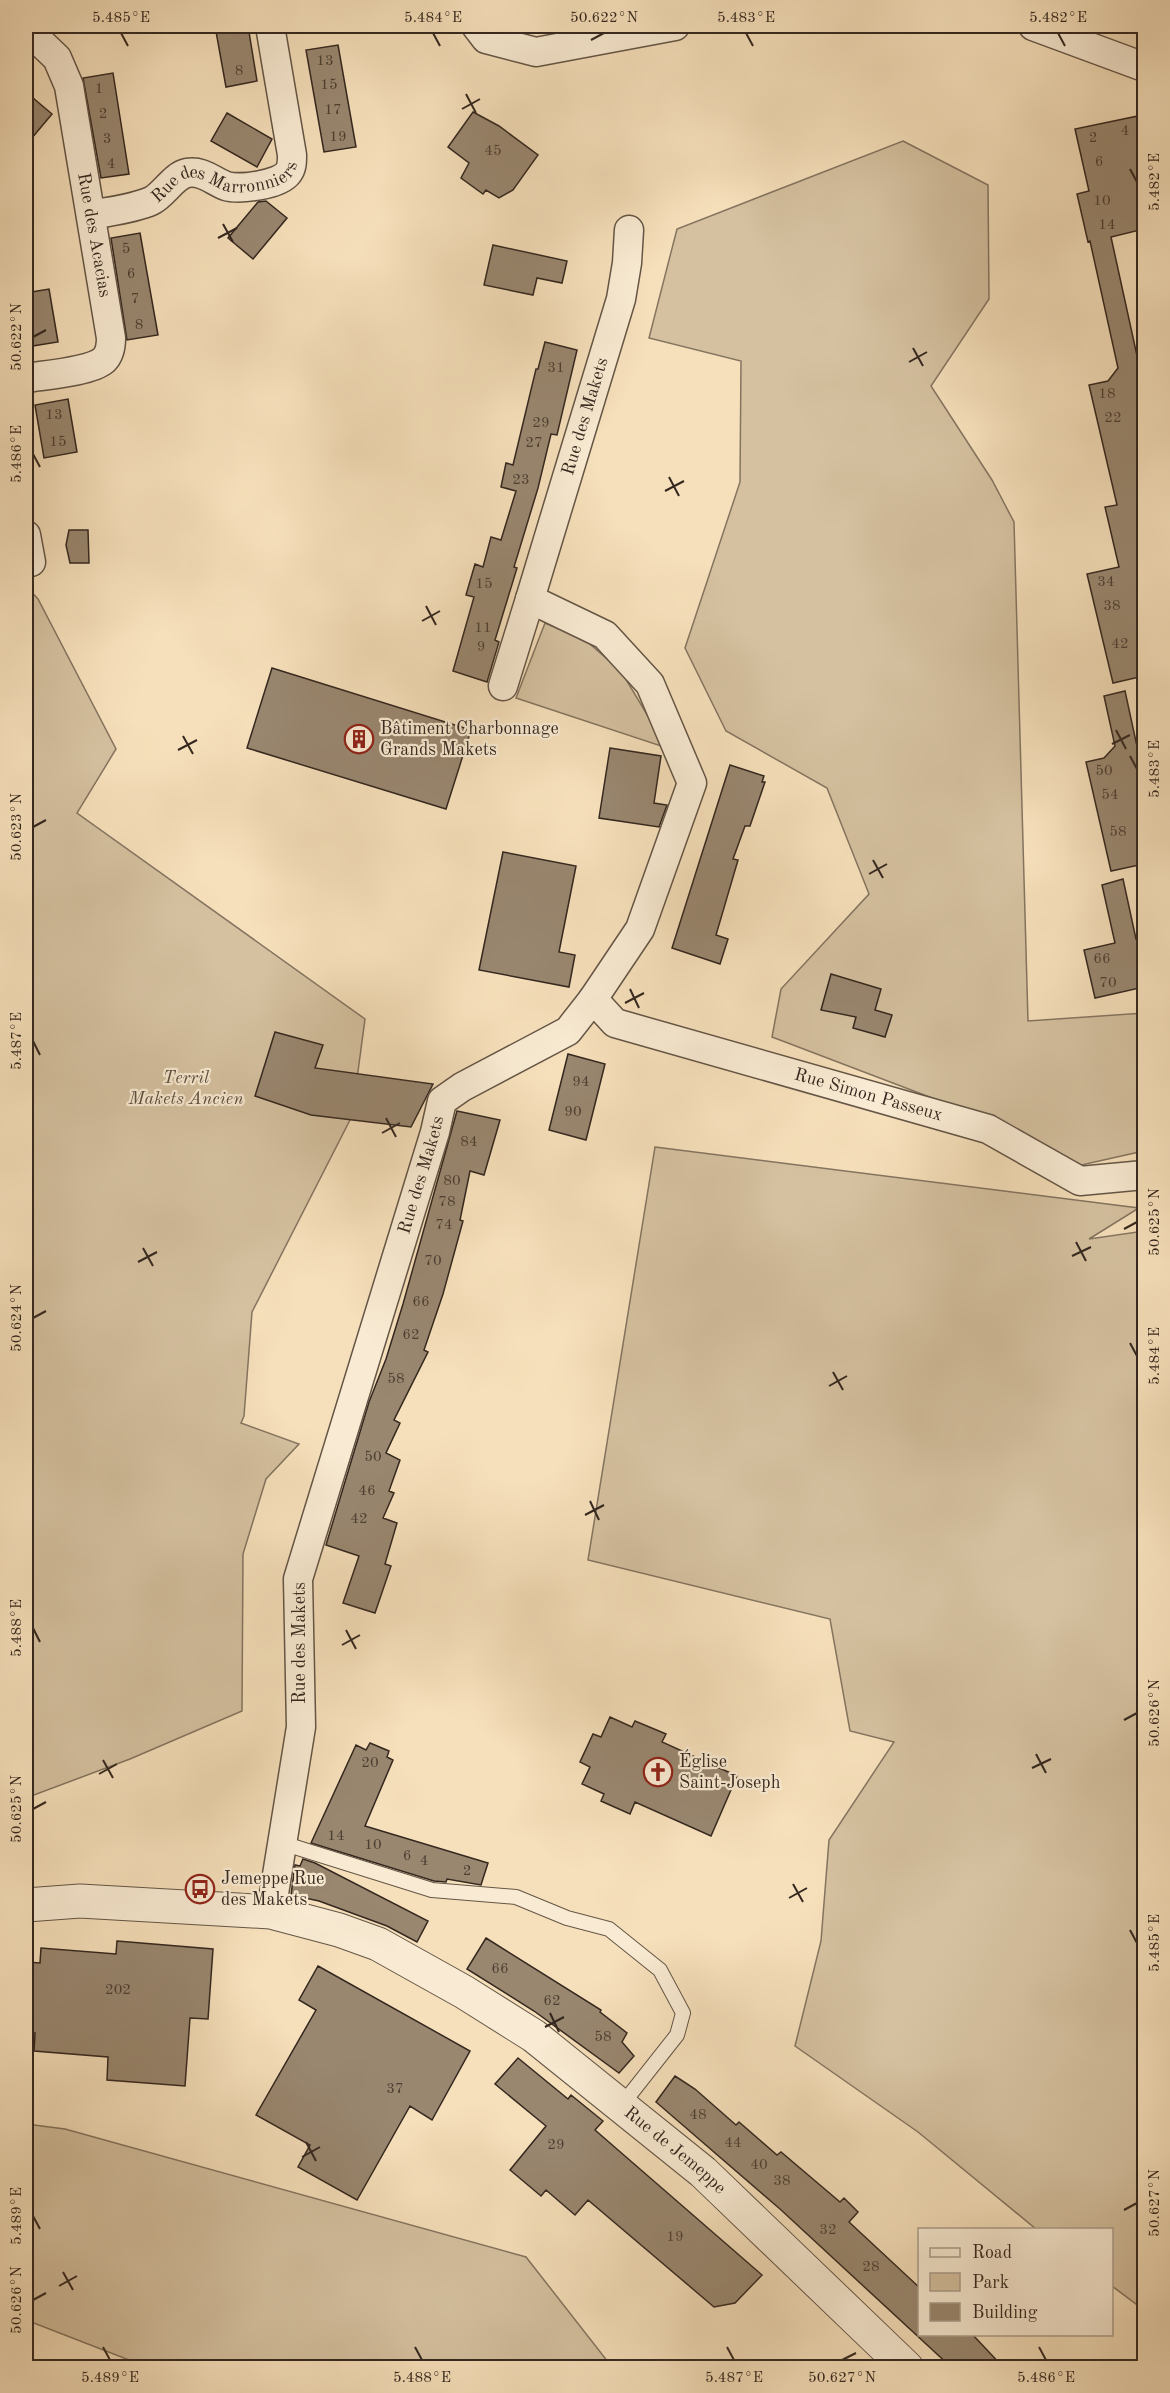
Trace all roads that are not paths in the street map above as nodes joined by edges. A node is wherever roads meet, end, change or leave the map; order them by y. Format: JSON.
{"nodes":[{"id":1,"x":274,"y":26,"type":"edge"},
{"id":2,"x":476,"y":26,"type":"edge"},
{"id":3,"x":675,"y":26,"type":"edge"},
{"id":4,"x":1033,"y":26,"type":"edge"},
{"id":5,"x":37,"y":39,"type":"edge"},
{"id":6,"x":1144,"y":66,"type":"edge"},
{"id":7,"x":91,"y":215,"type":"junction"},
{"id":8,"x":629,"y":230,"type":"dead end"},
{"id":9,"x":26,"y":378,"type":"edge"},
{"id":10,"x":26,"y":536,"type":"edge"},
{"id":11,"x":26,"y":560,"type":"edge"},
{"id":12,"x":530,"y":600,"type":"junction"},
{"id":13,"x":502,"y":686,"type":"dead end"},
{"id":14,"x":593,"y":999,"type":"junction"},
{"id":15,"x":1144,"y":1176,"type":"edge"},
{"id":16,"x":282,"y":1843,"type":"junction"},
{"id":17,"x":26,"y":1905,"type":"edge"},
{"id":18,"x":271,"y":1912,"type":"junction"},
{"id":19,"x":621,"y":2106,"type":"junction"},
{"id":20,"x":907,"y":2367,"type":"edge"}],
"edges":[{"from":1,"to":7,"type":"street","name":"Rue des Marronniers"},
{"from":2,"to":3,"type":"street"},
{"from":4,"to":6,"type":"street"},
{"from":5,"to":7,"type":"street","name":"Rue des Acacias"},
{"from":7,"to":9,"type":"street","name":"Rue des Acacias"},
{"from":8,"to":12,"type":"street","name":"Rue des Makets"},
{"from":10,"to":11,"type":"street"},
{"from":12,"to":13,"type":"street","name":"Rue des Makets"},
{"from":12,"to":14,"type":"street","name":"Rue des Makets"},
{"from":14,"to":15,"type":"street","name":"Rue Simon Passeux"},
{"from":14,"to":16,"type":"street","name":"Rue des Makets"},
{"from":16,"to":18,"type":"street","name":"Rue des Makets"},
{"from":16,"to":19,"type":"lane"},
{"from":17,"to":18,"type":"street","name":"Rue de Jemeppe"},
{"from":18,"to":19,"type":"street","name":"Rue de Jemeppe"},
{"from":19,"to":20,"type":"street","name":"Rue de Jemeppe"}]}
